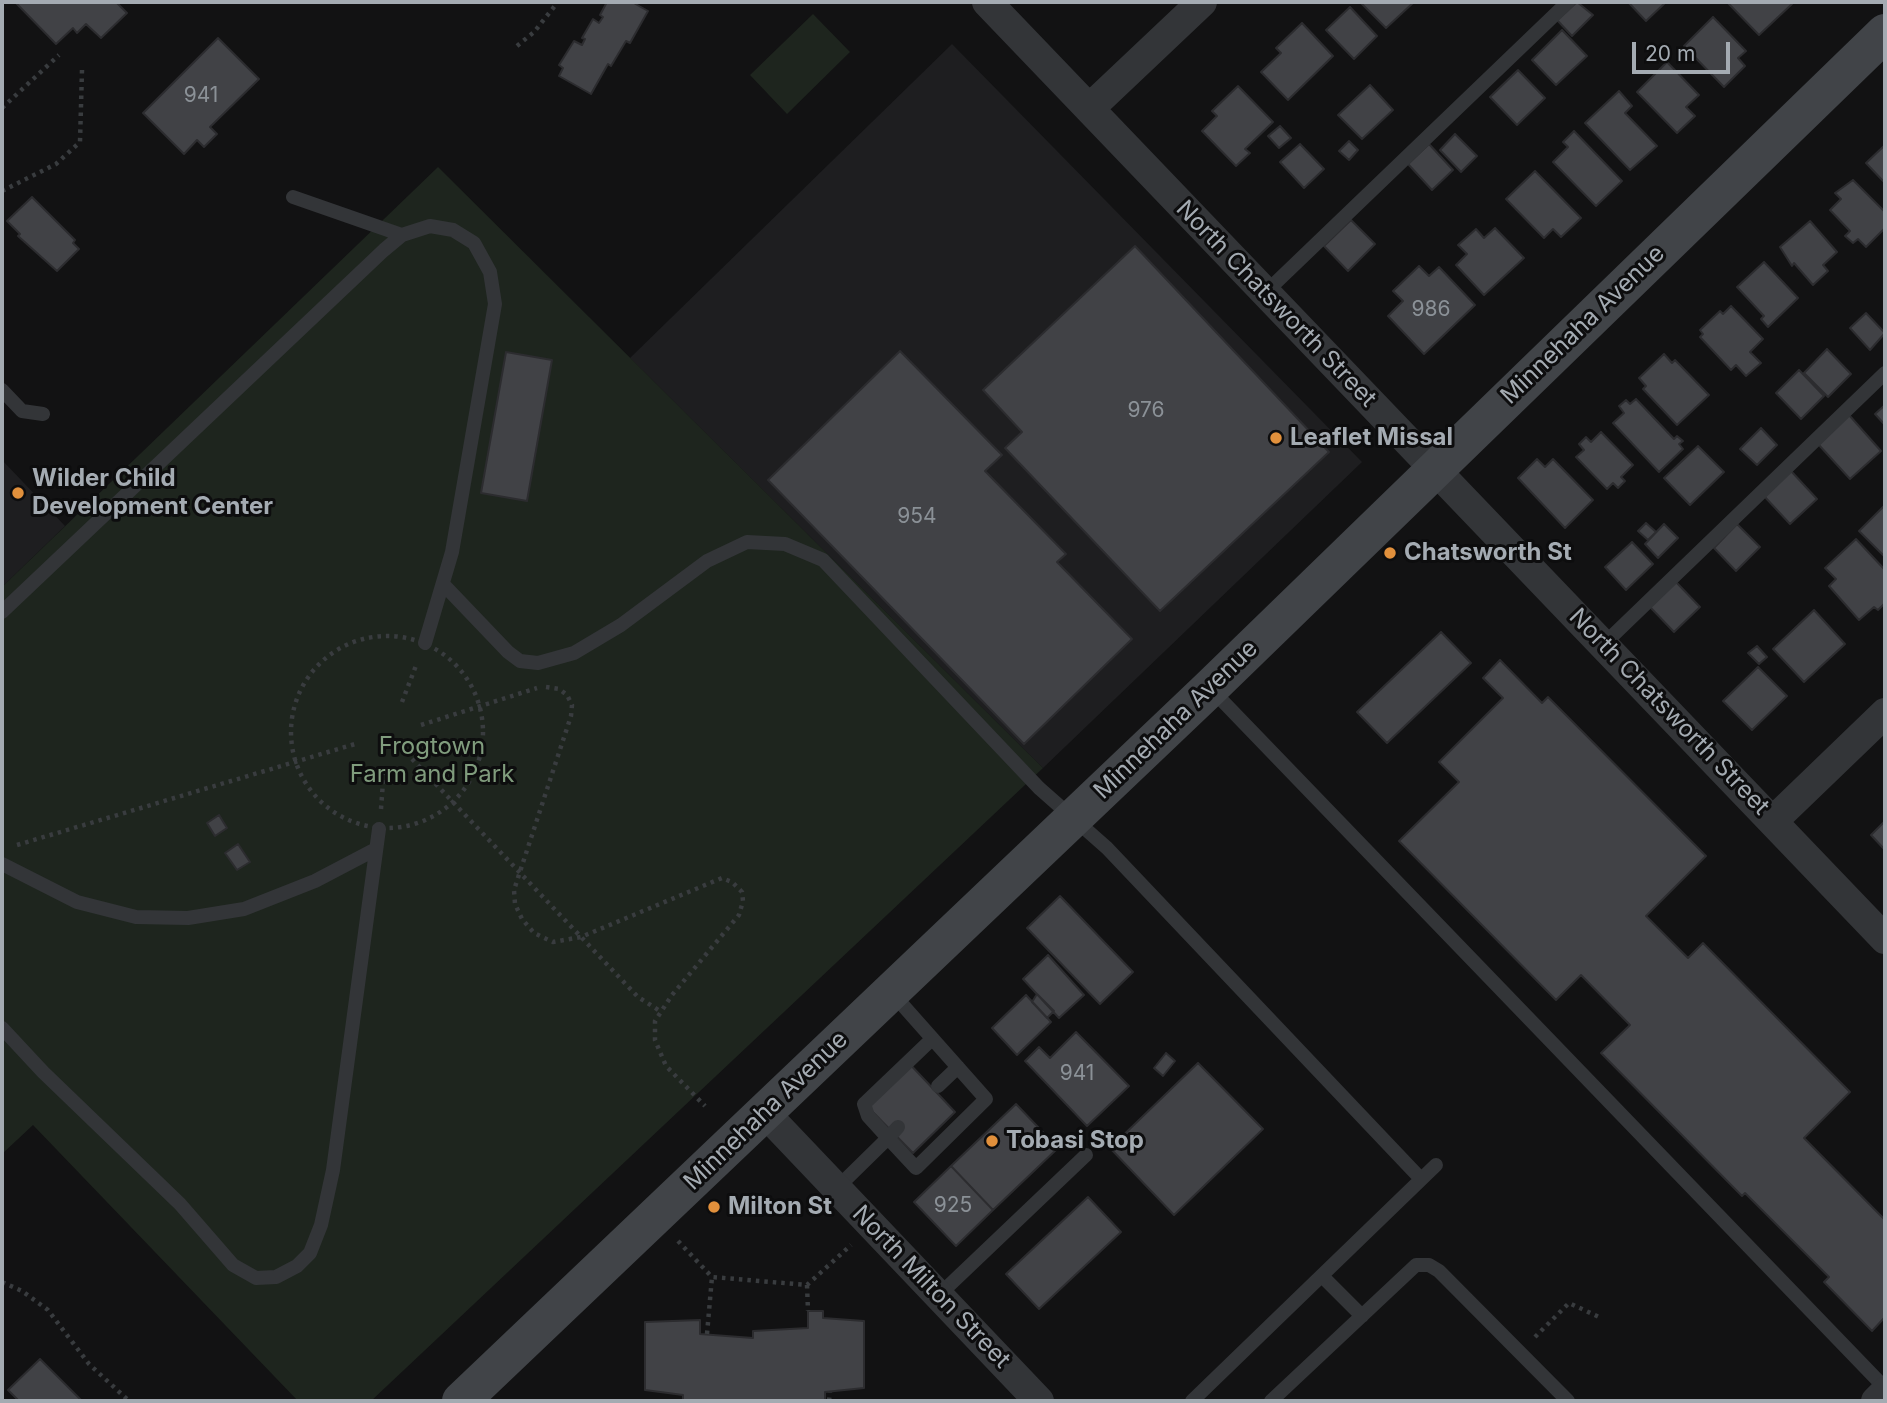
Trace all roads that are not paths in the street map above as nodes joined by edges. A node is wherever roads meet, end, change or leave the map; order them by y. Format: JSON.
{"nodes":[{"id":1,"x":987,"y":2,"type":"edge"},
{"id":2,"x":1202,"y":2,"type":"edge"},
{"id":3,"x":1568,"y":2,"type":"edge"},
{"id":4,"x":1885,"y":33,"type":"edge"},
{"id":5,"x":1090,"y":108,"type":"junction"},
{"id":6,"x":293,"y":197,"type":"dead end"},
{"id":7,"x":402,"y":235,"type":"junction"},
{"id":8,"x":1266,"y":292,"type":"junction"},
{"id":9,"x":1885,"y":373,"type":"edge"},
{"id":10,"x":2,"y":390,"type":"edge"},
{"id":11,"x":43,"y":414,"type":"dead end"},
{"id":12,"x":1436,"y":468,"type":"junction"},
{"id":13,"x":443,"y":584,"type":"junction"},
{"id":14,"x":2,"y":612,"type":"edge"},
{"id":15,"x":425,"y":643,"type":"road end"},
{"id":16,"x":1604,"y":644,"type":"junction"},
{"id":17,"x":1210,"y":688,"type":"junction"},
{"id":18,"x":1885,"y":713,"type":"edge"},
{"id":19,"x":1073,"y":818,"type":"junction"},
{"id":20,"x":1773,"y":821,"type":"junction"},
{"id":21,"x":379,"y":829,"type":"road end"},
{"id":22,"x":376,"y":849,"type":"junction"},
{"id":23,"x":2,"y":864,"type":"edge"},
{"id":24,"x":1885,"y":939,"type":"edge"},
{"id":25,"x":891,"y":992,"type":"junction"},
{"id":26,"x":2,"y":1028,"type":"edge"},
{"id":27,"x":932,"y":1039,"type":"junction"},
{"id":28,"x":958,"y":1067,"type":"junction"},
{"id":29,"x":938,"y":1086,"type":"dead end"},
{"id":30,"x":764,"y":1112,"type":"junction"},
{"id":31,"x":893,"y":1132,"type":"junction"},
{"id":32,"x":1086,"y":1155,"type":"dead end"},
{"id":33,"x":1436,"y":1165,"type":"dead end"},
{"id":34,"x":1421,"y":1179,"type":"junction"},
{"id":35,"x":836,"y":1188,"type":"junction"},
{"id":36,"x":1322,"y":1276,"type":"junction"},
{"id":37,"x":939,"y":1295,"type":"junction"},
{"id":38,"x":1362,"y":1316,"type":"junction"},
{"id":39,"x":1885,"y":1390,"type":"edge"},
{"id":40,"x":461,"y":1401,"type":"edge"},
{"id":41,"x":1040,"y":1401,"type":"edge"},
{"id":42,"x":1192,"y":1401,"type":"edge"},
{"id":43,"x":1271,"y":1401,"type":"edge"},
{"id":44,"x":1568,"y":1401,"type":"edge"},
{"id":45,"x":1876,"y":1401,"type":"edge"}],
"edges":[{"from":1,"to":5,"type":"street","name":"North Chatsworth Street"},
{"from":2,"to":5,"type":"street"},
{"from":3,"to":8,"type":"lane"},
{"from":4,"to":12,"type":"street","name":"Minnehaha Avenue"},
{"from":5,"to":8,"type":"street","name":"North Chatsworth Street"},
{"from":6,"to":7,"type":"lane"},
{"from":7,"to":13,"type":"lane"},
{"from":7,"to":14,"type":"lane"},
{"from":8,"to":12,"type":"street","name":"North Chatsworth Street"},
{"from":9,"to":16,"type":"lane"},
{"from":10,"to":11,"type":"lane"},
{"from":12,"to":16,"type":"street","name":"North Chatsworth Street"},
{"from":12,"to":17,"type":"street","name":"Minnehaha Avenue"},
{"from":13,"to":15,"type":"lane"},
{"from":13,"to":19,"type":"lane"},
{"from":16,"to":20,"type":"street","name":"North Chatsworth Street"},
{"from":17,"to":19,"type":"street","name":"Minnehaha Avenue"},
{"from":17,"to":39,"type":"lane"},
{"from":18,"to":20,"type":"street"},
{"from":19,"to":25,"type":"street","name":"Minnehaha Avenue"},
{"from":19,"to":34,"type":"lane"},
{"from":20,"to":24,"type":"street","name":"North Chatsworth Street"},
{"from":21,"to":22,"type":"lane"},
{"from":22,"to":23,"type":"lane"},
{"from":22,"to":26,"type":"lane"},
{"from":25,"to":27,"type":"lane"},
{"from":25,"to":30,"type":"street","name":"Minnehaha Avenue"},
{"from":27,"to":28,"type":"lane"},
{"from":27,"to":31,"type":"lane"},
{"from":28,"to":29,"type":"lane"},
{"from":28,"to":31,"type":"lane"},
{"from":30,"to":35,"type":"street","name":"North Milton Street"},
{"from":30,"to":40,"type":"street","name":"Minnehaha Avenue"},
{"from":31,"to":35,"type":"lane"},
{"from":32,"to":37,"type":"lane"},
{"from":33,"to":34,"type":"lane"},
{"from":34,"to":36,"type":"lane"},
{"from":35,"to":37,"type":"street","name":"North Milton Street"},
{"from":36,"to":38,"type":"lane"},
{"from":36,"to":42,"type":"lane"},
{"from":37,"to":41,"type":"street","name":"North Milton Street"},
{"from":38,"to":43,"type":"lane"},
{"from":38,"to":44,"type":"lane"},
{"from":39,"to":45,"type":"street"}]}
